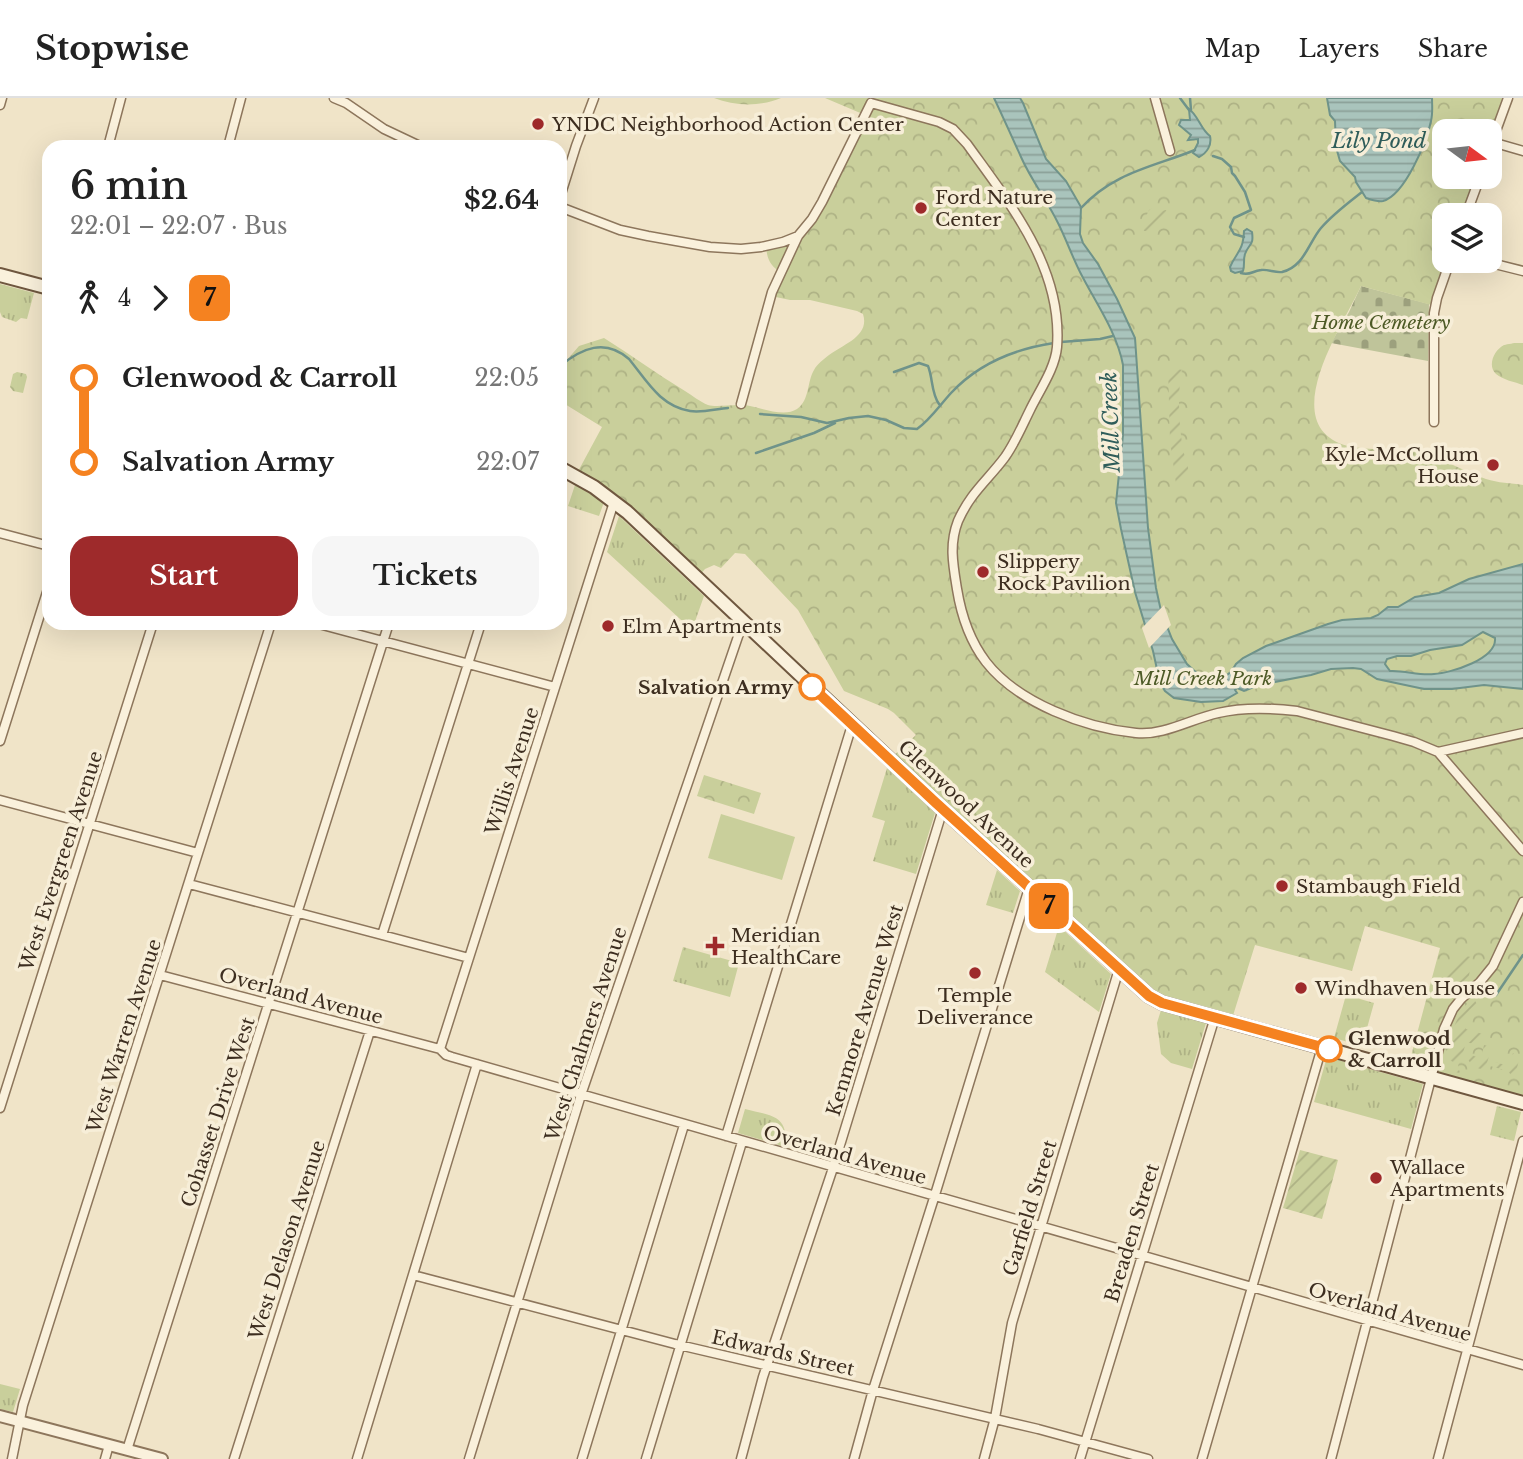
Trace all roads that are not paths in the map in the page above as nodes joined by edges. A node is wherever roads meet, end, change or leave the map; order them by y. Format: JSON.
{"nodes":[{"id":1,"x":2,"y":98,"type":"edge"},
{"id":2,"x":121,"y":98,"type":"edge"},
{"id":3,"x":241,"y":98,"type":"edge"},
{"id":4,"x":334,"y":98,"type":"edge"},
{"id":5,"x":594,"y":98,"type":"edge"},
{"id":6,"x":1154,"y":98,"type":"edge"},
{"id":7,"x":1508,"y":98,"type":"edge"},
{"id":8,"x":869,"y":101,"type":"edge"},
{"id":9,"x":0,"y":104,"type":"edge"},
{"id":10,"x":1500,"y":119,"type":"edge"},
{"id":11,"x":110,"y":140,"type":"edge"},
{"id":12,"x":230,"y":140,"type":"edge"},
{"id":13,"x":407,"y":140,"type":"edge"},
{"id":14,"x":1502,"y":148,"type":"edge"},
{"id":15,"x":1170,"y":151,"type":"dead end"},
{"id":16,"x":1523,"y":151,"type":"edge"},
{"id":17,"x":567,"y":173,"type":"edge"},
{"id":18,"x":567,"y":210,"type":"edge"},
{"id":19,"x":798,"y":236,"type":"junction"},
{"id":20,"x":1502,"y":266,"type":"edge"},
{"id":21,"x":1523,"y":271,"type":"edge"},
{"id":22,"x":1446,"y":273,"type":"edge"},
{"id":23,"x":0,"y":275,"type":"edge"},
{"id":24,"x":42,"y":286,"type":"edge"},
{"id":25,"x":741,"y":404,"type":"dead end"},
{"id":26,"x":1434,"y":422,"type":"dead end"},
{"id":27,"x":567,"y":472,"type":"edge"},
{"id":28,"x":614,"y":502,"type":"junction"},
{"id":29,"x":0,"y":533,"type":"edge"},
{"id":30,"x":42,"y":544,"type":"edge"},
{"id":31,"x":42,"y":608,"type":"edge"},
{"id":32,"x":743,"y":622,"type":"junction"},
{"id":33,"x":151,"y":630,"type":"edge"},
{"id":34,"x":269,"y":630,"type":"edge"},
{"id":35,"x":341,"y":630,"type":"edge"},
{"id":36,"x":387,"y":630,"type":"edge"},
{"id":37,"x":479,"y":630,"type":"edge"},
{"id":38,"x":383,"y":641,"type":"junction"},
{"id":39,"x":468,"y":664,"type":"junction"},
{"id":40,"x":555,"y":687,"type":"junction"},
{"id":41,"x":852,"y":725,"type":"junction"},
{"id":42,"x":1523,"y":733,"type":"edge"},
{"id":43,"x":0,"y":741,"type":"edge"},
{"id":44,"x":1438,"y":752,"type":"junction"},
{"id":45,"x":0,"y":800,"type":"edge"},
{"id":46,"x":943,"y":809,"type":"junction"},
{"id":47,"x":90,"y":824,"type":"junction"},
{"id":48,"x":1523,"y":851,"type":"edge"},
{"id":49,"x":198,"y":853,"type":"junction"},
{"id":50,"x":189,"y":884,"type":"junction"},
{"id":51,"x":1029,"y":888,"type":"junction"},
{"id":52,"x":1523,"y":902,"type":"edge"},
{"id":53,"x":297,"y":913,"type":"junction"},
{"id":54,"x":382,"y":935,"type":"junction"},
{"id":55,"x":469,"y":958,"type":"junction"},
{"id":56,"x":1119,"y":969,"type":"junction"},
{"id":57,"x":160,"y":975,"type":"junction"},
{"id":58,"x":269,"y":1004,"type":"junction"},
{"id":59,"x":1215,"y":1017,"type":"junction"},
{"id":60,"x":370,"y":1031,"type":"junction"},
{"id":61,"x":1322,"y":1047,"type":"junction"},
{"id":62,"x":440,"y":1049,"type":"junction"},
{"id":63,"x":477,"y":1064,"type":"junction"},
{"id":64,"x":1431,"y":1077,"type":"junction"},
{"id":65,"x":581,"y":1095,"type":"junction"},
{"id":66,"x":1523,"y":1103,"type":"edge"},
{"id":67,"x":0,"y":1108,"type":"edge"},
{"id":68,"x":684,"y":1125,"type":"junction"},
{"id":69,"x":726,"y":1136,"type":"junction"},
{"id":70,"x":1523,"y":1141,"type":"edge"},
{"id":71,"x":743,"y":1142,"type":"junction"},
{"id":72,"x":833,"y":1168,"type":"junction"},
{"id":73,"x":934,"y":1198,"type":"junction"},
{"id":74,"x":1041,"y":1228,"type":"junction"},
{"id":75,"x":1141,"y":1258,"type":"junction"},
{"id":76,"x":413,"y":1275,"type":"junction"},
{"id":77,"x":1252,"y":1289,"type":"junction"},
{"id":78,"x":517,"y":1303,"type":"junction"},
{"id":79,"x":1367,"y":1321,"type":"junction"},
{"id":80,"x":621,"y":1330,"type":"junction"},
{"id":81,"x":680,"y":1346,"type":"junction"},
{"id":82,"x":1467,"y":1350,"type":"junction"},
{"id":83,"x":1523,"y":1365,"type":"edge"},
{"id":84,"x":767,"y":1366,"type":"junction"},
{"id":85,"x":873,"y":1390,"type":"junction"},
{"id":86,"x":0,"y":1416,"type":"edge"},
{"id":87,"x":995,"y":1418,"type":"junction"},
{"id":88,"x":19,"y":1421,"type":"junction"},
{"id":89,"x":1085,"y":1441,"type":"junction"},
{"id":90,"x":108,"y":1445,"type":"junction"},
{"id":91,"x":127,"y":1450,"type":"junction"},
{"id":92,"x":12,"y":1459,"type":"edge"},
{"id":93,"x":105,"y":1459,"type":"edge"},
{"id":94,"x":162,"y":1459,"type":"edge"},
{"id":95,"x":234,"y":1459,"type":"edge"},
{"id":96,"x":357,"y":1459,"type":"edge"},
{"id":97,"x":469,"y":1459,"type":"edge"},
{"id":98,"x":582,"y":1459,"type":"edge"},
{"id":99,"x":646,"y":1459,"type":"edge"},
{"id":100,"x":741,"y":1459,"type":"edge"},
{"id":101,"x":854,"y":1459,"type":"edge"},
{"id":102,"x":984,"y":1459,"type":"edge"},
{"id":103,"x":1080,"y":1459,"type":"edge"},
{"id":104,"x":1148,"y":1459,"type":"edge"},
{"id":105,"x":1202,"y":1459,"type":"edge"},
{"id":106,"x":1331,"y":1459,"type":"edge"},
{"id":107,"x":1438,"y":1459,"type":"edge"}],
"edges":[{"from":1,"to":9,"type":"street"},
{"from":2,"to":11,"type":"street"},
{"from":3,"to":12,"type":"street"},
{"from":4,"to":13,"type":"street"},
{"from":5,"to":17,"type":"street"},
{"from":6,"to":15,"type":"street"},
{"from":7,"to":10,"type":"street"},
{"from":8,"to":19,"type":"street"},
{"from":8,"to":44,"type":"street"},
{"from":14,"to":16,"type":"street"},
{"from":18,"to":19,"type":"street"},
{"from":19,"to":25,"type":"street"},
{"from":20,"to":21,"type":"street"},
{"from":22,"to":26,"type":"street"},
{"from":23,"to":24,"type":"main road"},
{"from":27,"to":28,"type":"main road","name":"Glenwood Avenue"},
{"from":28,"to":32,"type":"main road","name":"Glenwood Avenue"},
{"from":28,"to":40,"type":"street","name":"Willis Avenue"},
{"from":29,"to":30,"type":"street"},
{"from":31,"to":43,"type":"street"},
{"from":32,"to":41,"type":"main road","name":"Glenwood Avenue"},
{"from":32,"to":65,"type":"street","name":"West Chalmers Avenue"},
{"from":33,"to":47,"type":"street","name":"West Evergreen Avenue"},
{"from":34,"to":49,"type":"street","name":"West Warren Avenue"},
{"from":35,"to":38,"type":"street"},
{"from":36,"to":38,"type":"street","name":"Cohasset Drive West"},
{"from":37,"to":39,"type":"street"},
{"from":38,"to":39,"type":"street"},
{"from":38,"to":53,"type":"street","name":"Cohasset Drive West"},
{"from":39,"to":40,"type":"street"},
{"from":39,"to":54,"type":"street"},
{"from":40,"to":55,"type":"street","name":"Willis Avenue"},
{"from":41,"to":46,"type":"main road","name":"Glenwood Avenue"},
{"from":41,"to":69,"type":"street"},
{"from":42,"to":44,"type":"street"},
{"from":44,"to":48,"type":"street"},
{"from":45,"to":47,"type":"street"},
{"from":46,"to":51,"type":"main road","name":"Glenwood Avenue"},
{"from":46,"to":72,"type":"street","name":"Kenmore Avenue West"},
{"from":47,"to":49,"type":"street"},
{"from":47,"to":67,"type":"street","name":"West Evergreen Avenue"},
{"from":49,"to":50,"type":"street","name":"West Warren Avenue"},
{"from":50,"to":53,"type":"street"},
{"from":50,"to":57,"type":"street","name":"West Warren Avenue"},
{"from":51,"to":56,"type":"main road","name":"Glenwood Avenue"},
{"from":51,"to":73,"type":"street"},
{"from":52,"to":64,"type":"street"},
{"from":53,"to":54,"type":"street"},
{"from":53,"to":58,"type":"street","name":"Cohasset Drive West"},
{"from":54,"to":55,"type":"street"},
{"from":55,"to":62,"type":"street","name":"Willis Avenue"},
{"from":56,"to":59,"type":"main road","name":"Glenwood Avenue"},
{"from":56,"to":74,"type":"street","name":"Garfield Street"},
{"from":57,"to":58,"type":"street","name":"Overland Avenue"},
{"from":57,"to":88,"type":"street","name":"West Warren Avenue"},
{"from":58,"to":60,"type":"street","name":"Overland Avenue"},
{"from":58,"to":91,"type":"street","name":"Cohasset Drive West"},
{"from":59,"to":61,"type":"main road","name":"Glenwood Avenue"},
{"from":59,"to":75,"type":"street","name":"Breaden Street"},
{"from":60,"to":62,"type":"street","name":"Overland Avenue"},
{"from":60,"to":95,"type":"street","name":"West Delason Avenue"},
{"from":61,"to":64,"type":"main road","name":"Glenwood Avenue"},
{"from":61,"to":77,"type":"street"},
{"from":62,"to":63,"type":"street","name":"Overland Avenue"},
{"from":63,"to":65,"type":"street","name":"Overland Avenue"},
{"from":63,"to":76,"type":"street"},
{"from":64,"to":66,"type":"main road","name":"Glenwood Avenue"},
{"from":64,"to":79,"type":"street"},
{"from":65,"to":68,"type":"street","name":"Overland Avenue"},
{"from":65,"to":78,"type":"street","name":"West Chalmers Avenue"},
{"from":68,"to":69,"type":"street","name":"Overland Avenue"},
{"from":68,"to":80,"type":"street"},
{"from":69,"to":71,"type":"street","name":"Overland Avenue"},
{"from":70,"to":82,"type":"street"},
{"from":71,"to":72,"type":"street","name":"Overland Avenue"},
{"from":71,"to":81,"type":"street"},
{"from":72,"to":73,"type":"street","name":"Overland Avenue"},
{"from":72,"to":84,"type":"street","name":"Kenmore Avenue West"},
{"from":73,"to":74,"type":"street","name":"Overland Avenue"},
{"from":73,"to":85,"type":"street"},
{"from":74,"to":75,"type":"street","name":"Overland Avenue"},
{"from":74,"to":87,"type":"street","name":"Garfield Street"},
{"from":75,"to":77,"type":"street","name":"Overland Avenue"},
{"from":75,"to":89,"type":"street","name":"Breaden Street"},
{"from":76,"to":78,"type":"street","name":"Edwards Street"},
{"from":76,"to":96,"type":"street"},
{"from":77,"to":79,"type":"street","name":"Overland Avenue"},
{"from":77,"to":105,"type":"street"},
{"from":78,"to":80,"type":"street","name":"Edwards Street"},
{"from":78,"to":97,"type":"street","name":"West Chalmers Avenue"},
{"from":79,"to":82,"type":"street","name":"Overland Avenue"},
{"from":79,"to":106,"type":"street"},
{"from":80,"to":81,"type":"street","name":"Edwards Street"},
{"from":80,"to":98,"type":"street"},
{"from":81,"to":84,"type":"street","name":"Edwards Street"},
{"from":81,"to":99,"type":"street"},
{"from":82,"to":83,"type":"street","name":"Overland Avenue"},
{"from":82,"to":107,"type":"street"},
{"from":84,"to":85,"type":"street","name":"Edwards Street"},
{"from":84,"to":100,"type":"street","name":"Kenmore Avenue West"},
{"from":85,"to":87,"type":"street","name":"Edwards Street"},
{"from":85,"to":101,"type":"street"},
{"from":86,"to":88,"type":"street"},
{"from":87,"to":89,"type":"street","name":"Edwards Street"},
{"from":87,"to":102,"type":"street","name":"Garfield Street"},
{"from":88,"to":90,"type":"street"},
{"from":88,"to":92,"type":"street","name":"West Warren Avenue"},
{"from":89,"to":103,"type":"street","name":"Breaden Street"},
{"from":89,"to":104,"type":"street","name":"Edwards Street"},
{"from":90,"to":91,"type":"street"},
{"from":90,"to":93,"type":"street"},
{"from":91,"to":94,"type":"street"}]}
